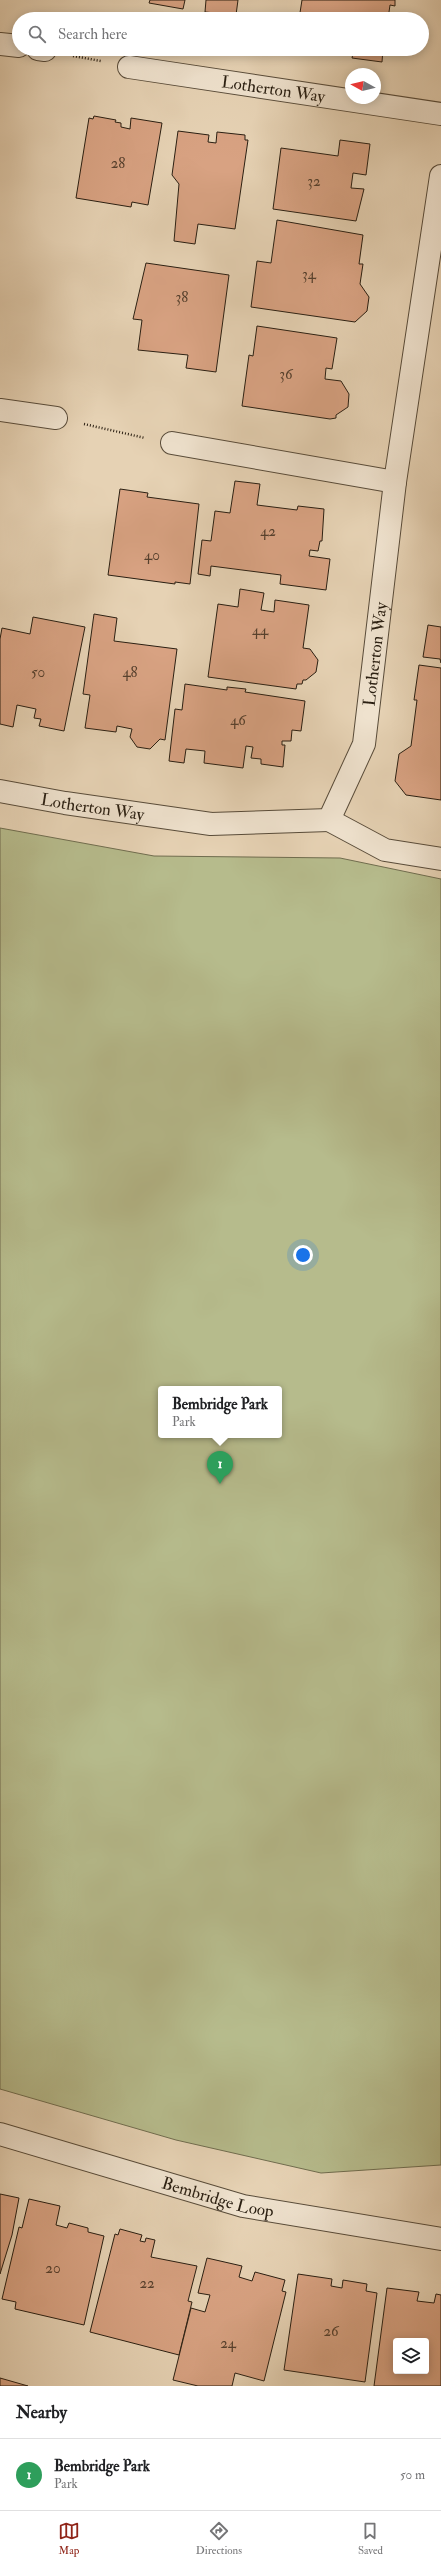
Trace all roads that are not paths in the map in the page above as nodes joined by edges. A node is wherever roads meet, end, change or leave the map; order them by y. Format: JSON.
{"nodes":[{"id":1,"x":0,"y":44,"type":"edge"},
{"id":2,"x":12,"y":45,"type":"edge"},
{"id":3,"x":129,"y":67,"type":"road end"},
{"id":4,"x":441,"y":114,"type":"edge"},
{"id":5,"x":441,"y":176,"type":"edge"},
{"id":6,"x":0,"y":410,"type":"edge"},
{"id":7,"x":56,"y":418,"type":"road end"},
{"id":8,"x":172,"y":443,"type":"road end"},
{"id":9,"x":395,"y":482,"type":"junction"},
{"id":10,"x":0,"y":791,"type":"edge"},
{"id":11,"x":329,"y":820,"type":"junction"},
{"id":12,"x":441,"y":859,"type":"edge"},
{"id":13,"x":0,"y":2134,"type":"edge"},
{"id":14,"x":441,"y":2239,"type":"edge"}],
"edges":[{"from":1,"to":2,"type":"street"},
{"from":3,"to":4,"type":"street","name":"Lotherton Way"},
{"from":5,"to":9,"type":"street","name":"Lotherton Way"},
{"from":6,"to":7,"type":"street"},
{"from":8,"to":9,"type":"street"},
{"from":9,"to":11,"type":"street","name":"Lotherton Way"},
{"from":10,"to":11,"type":"street","name":"Lotherton Way"},
{"from":11,"to":12,"type":"street"},
{"from":13,"to":14,"type":"street","name":"Bembridge Loop"}]}
